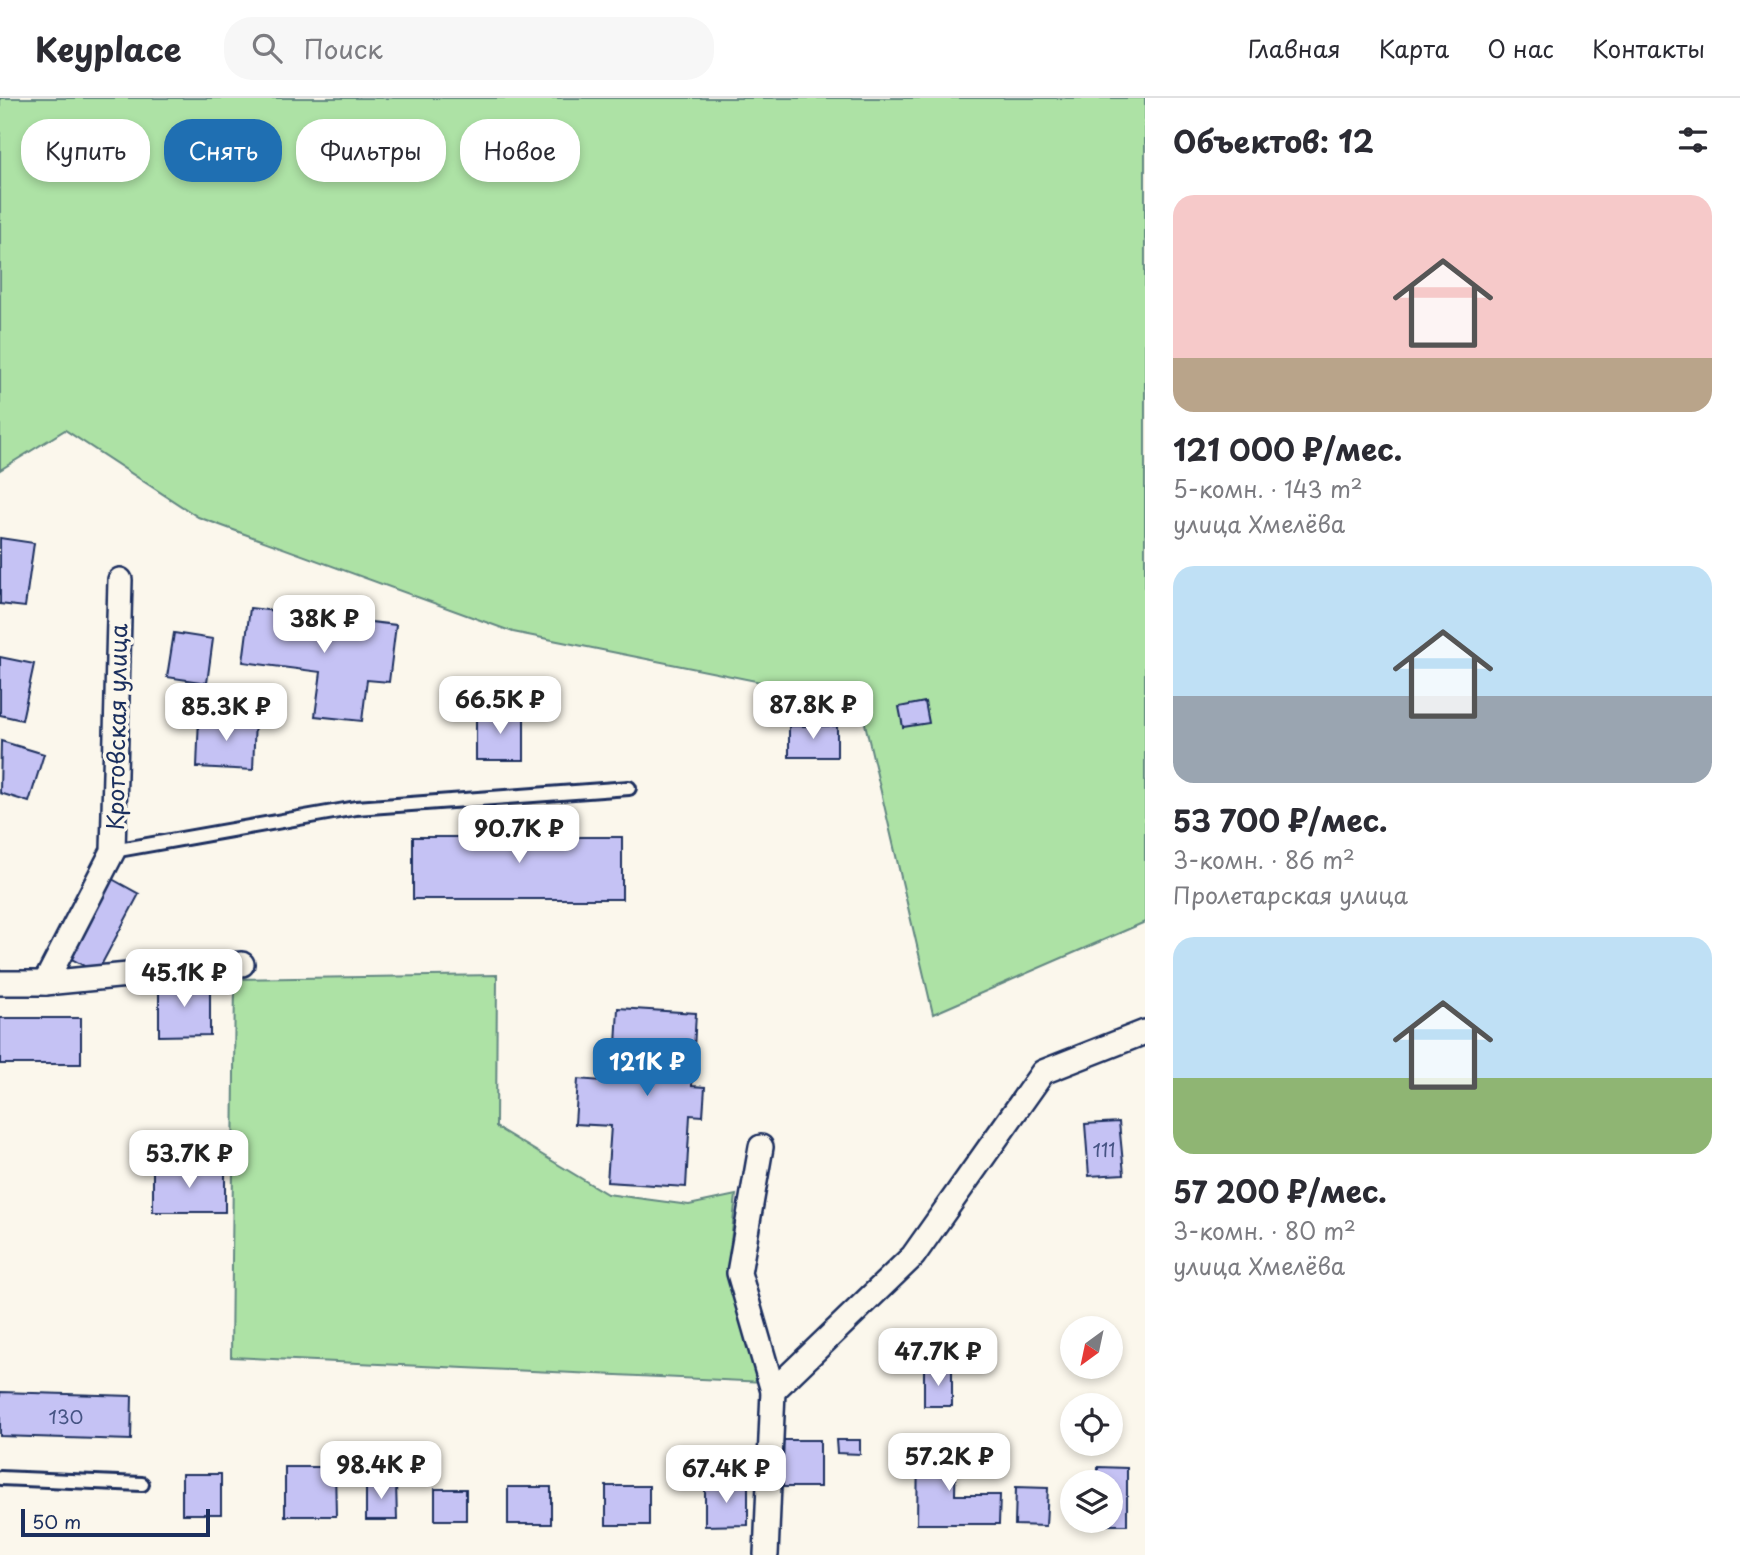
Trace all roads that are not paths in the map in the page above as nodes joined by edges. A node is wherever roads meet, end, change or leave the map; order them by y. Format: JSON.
{"nodes":[{"id":1,"x":120,"y":580,"type":"dead end"},
{"id":2,"x":629,"y":788,"type":"dead end"},
{"id":3,"x":113,"y":851,"type":"junction"},
{"id":4,"x":242,"y":964,"type":"dead end"},
{"id":5,"x":0,"y":983,"type":"edge"},
{"id":6,"x":45,"y":983,"type":"junction"},
{"id":7,"x":1145,"y":1032,"type":"edge"},
{"id":8,"x":761,"y":1147,"type":"dead end"},
{"id":9,"x":773,"y":1391,"type":"junction"},
{"id":10,"x":0,"y":1478,"type":"edge"},
{"id":11,"x":142,"y":1484,"type":"dead end"},
{"id":12,"x":766,"y":1555,"type":"edge"}],
"edges":[{"from":1,"to":3,"type":"street","name":"Кротовская улица"},
{"from":2,"to":3,"type":"lane"},
{"from":3,"to":6,"type":"street","name":"Кротовская улица"},
{"from":4,"to":6,"type":"street"},
{"from":5,"to":6,"type":"street"},
{"from":7,"to":9,"type":"street"},
{"from":8,"to":9,"type":"street"},
{"from":9,"to":12,"type":"street"},
{"from":10,"to":11,"type":"lane"}]}
